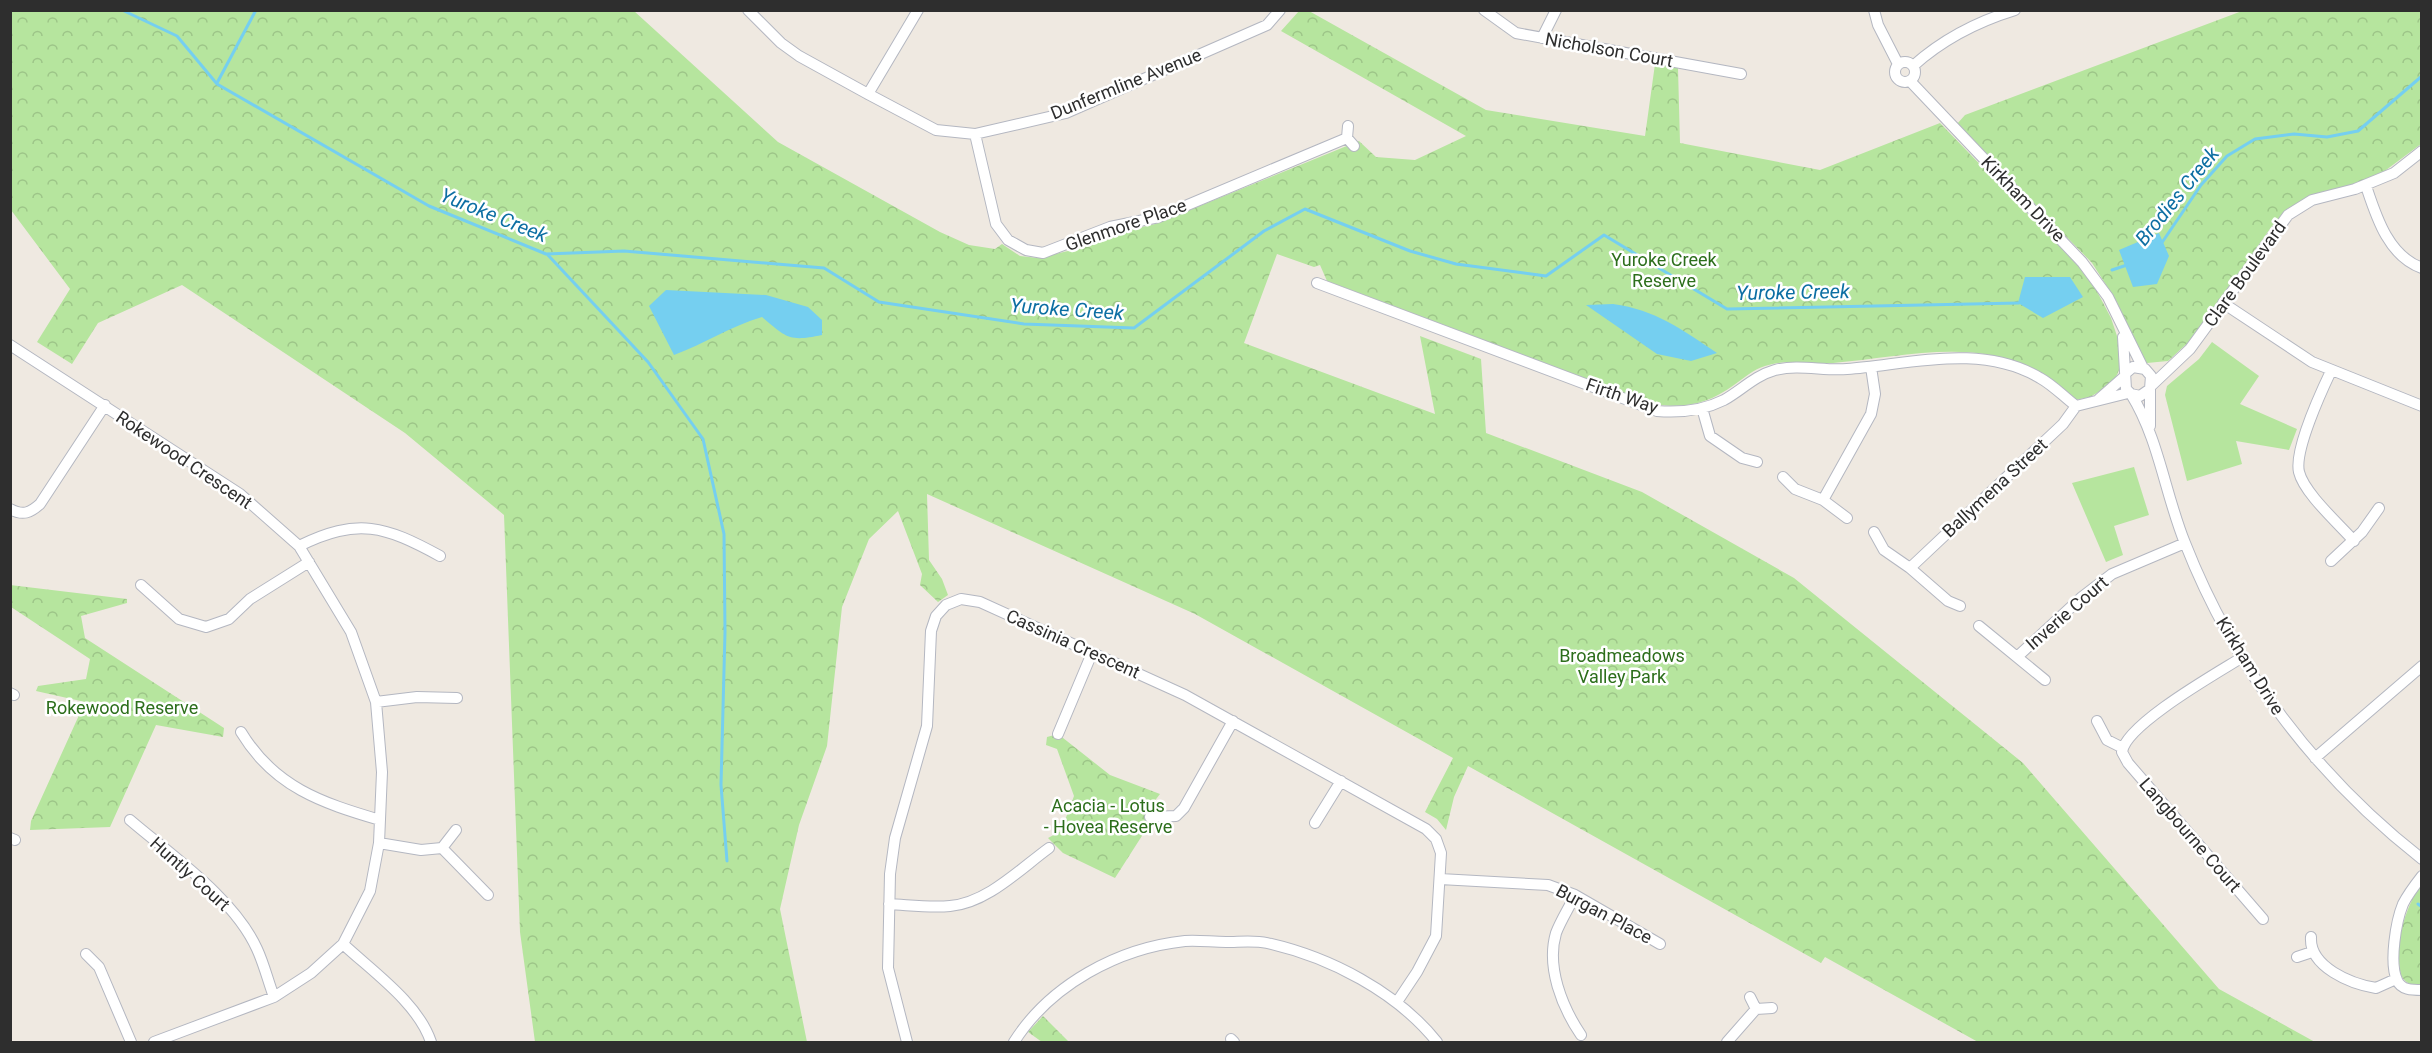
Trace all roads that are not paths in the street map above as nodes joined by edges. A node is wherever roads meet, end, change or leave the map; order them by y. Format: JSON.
{"nodes":[{"id":1,"x":918,"y":10,"type":"edge"},
{"id":2,"x":1280,"y":10,"type":"edge"},
{"id":3,"x":1484,"y":10,"type":"edge"},
{"id":4,"x":1556,"y":10,"type":"edge"},
{"id":5,"x":1874,"y":10,"type":"edge"},
{"id":6,"x":2015,"y":10,"type":"edge"},
{"id":7,"x":753,"y":12,"type":"edge"},
{"id":8,"x":1542,"y":38,"type":"junction"},
{"id":9,"x":1898,"y":64,"type":"junction"},
{"id":10,"x":1913,"y":66,"type":"junction"},
{"id":11,"x":1741,"y":74,"type":"dead end"},
{"id":12,"x":1910,"y":81,"type":"junction"},
{"id":13,"x":868,"y":94,"type":"junction"},
{"id":14,"x":975,"y":134,"type":"junction"},
{"id":15,"x":1350,"y":137,"type":"dead end"},
{"id":16,"x":2421,"y":151,"type":"edge"},
{"id":17,"x":2366,"y":186,"type":"junction"},
{"id":18,"x":2421,"y":268,"type":"edge"},
{"id":19,"x":1317,"y":283,"type":"dead end"},
{"id":20,"x":2223,"y":303,"type":"junction"},
{"id":21,"x":2122,"y":327,"type":"junction"},
{"id":22,"x":10,"y":345,"type":"edge"},
{"id":23,"x":2173,"y":364,"type":"junction"},
{"id":24,"x":1871,"y":367,"type":"junction"},
{"id":25,"x":2144,"y":368,"type":"junction"},
{"id":26,"x":2331,"y":371,"type":"junction"},
{"id":27,"x":2125,"y":375,"type":"junction"},
{"id":28,"x":2151,"y":387,"type":"junction"},
{"id":29,"x":2130,"y":394,"type":"junction"},
{"id":30,"x":2099,"y":399,"type":"junction"},
{"id":31,"x":105,"y":405,"type":"junction"},
{"id":32,"x":2076,"y":406,"type":"junction"},
{"id":33,"x":2421,"y":406,"type":"edge"},
{"id":34,"x":1702,"y":408,"type":"junction"},
{"id":35,"x":2150,"y":429,"type":"junction"},
{"id":36,"x":1757,"y":462,"type":"dead end"},
{"id":37,"x":1783,"y":477,"type":"dead end"},
{"id":38,"x":1823,"y":500,"type":"junction"},
{"id":39,"x":2379,"y":508,"type":"dead end"},
{"id":40,"x":10,"y":509,"type":"edge"},
{"id":41,"x":1847,"y":518,"type":"dead end"},
{"id":42,"x":1874,"y":532,"type":"dead end"},
{"id":43,"x":2354,"y":541,"type":"junction"},
{"id":44,"x":2185,"y":543,"type":"junction"},
{"id":45,"x":299,"y":546,"type":"junction"},
{"id":46,"x":440,"y":556,"type":"dead end"},
{"id":47,"x":2331,"y":561,"type":"dead end"},
{"id":48,"x":309,"y":562,"type":"junction"},
{"id":49,"x":1910,"y":568,"type":"junction"},
{"id":50,"x":141,"y":585,"type":"dead end"},
{"id":51,"x":1960,"y":606,"type":"dead end"},
{"id":52,"x":1979,"y":626,"type":"dead end"},
{"id":53,"x":1092,"y":652,"type":"junction"},
{"id":54,"x":2017,"y":657,"type":"junction"},
{"id":55,"x":2241,"y":658,"type":"junction"},
{"id":56,"x":2421,"y":666,"type":"edge"},
{"id":57,"x":2045,"y":680,"type":"dead end"},
{"id":58,"x":457,"y":698,"type":"dead end"},
{"id":59,"x":375,"y":702,"type":"junction"},
{"id":60,"x":1233,"y":721,"type":"junction"},
{"id":61,"x":2097,"y":721,"type":"dead end"},
{"id":62,"x":241,"y":732,"type":"dead end"},
{"id":63,"x":1058,"y":734,"type":"dead end"},
{"id":64,"x":2123,"y":748,"type":"junction"},
{"id":65,"x":2315,"y":758,"type":"junction"},
{"id":66,"x":1341,"y":781,"type":"junction"},
{"id":67,"x":1150,"y":817,"type":"dead end"},
{"id":68,"x":130,"y":820,"type":"dead end"},
{"id":69,"x":380,"y":820,"type":"junction"},
{"id":70,"x":1315,"y":823,"type":"dead end"},
{"id":71,"x":456,"y":830,"type":"dead end"},
{"id":72,"x":380,"y":843,"type":"junction"},
{"id":73,"x":442,"y":848,"type":"junction"},
{"id":74,"x":1049,"y":848,"type":"dead end"},
{"id":75,"x":2421,"y":859,"type":"edge"},
{"id":76,"x":2421,"y":876,"type":"edge"},
{"id":77,"x":1440,"y":879,"type":"junction"},
{"id":78,"x":488,"y":895,"type":"dead end"},
{"id":79,"x":1575,"y":895,"type":"junction"},
{"id":80,"x":889,"y":904,"type":"junction"},
{"id":81,"x":2263,"y":919,"type":"dead end"},
{"id":82,"x":2311,"y":937,"type":"dead end"},
{"id":83,"x":343,"y":944,"type":"junction"},
{"id":84,"x":1660,"y":944,"type":"dead end"},
{"id":85,"x":2312,"y":952,"type":"junction"},
{"id":86,"x":86,"y":954,"type":"dead end"},
{"id":87,"x":2297,"y":957,"type":"dead end"},
{"id":88,"x":2397,"y":979,"type":"junction"},
{"id":89,"x":2421,"y":990,"type":"edge"},
{"id":90,"x":1750,"y":996,"type":"dead end"},
{"id":91,"x":274,"y":998,"type":"junction"},
{"id":92,"x":1397,"y":1002,"type":"junction"},
{"id":93,"x":1772,"y":1008,"type":"dead end"},
{"id":94,"x":1756,"y":1009,"type":"junction"},
{"id":95,"x":1581,"y":1035,"type":"dead end"},
{"id":96,"x":131,"y":1042,"type":"edge"},
{"id":97,"x":154,"y":1042,"type":"edge"},
{"id":98,"x":431,"y":1042,"type":"edge"},
{"id":99,"x":907,"y":1042,"type":"edge"},
{"id":100,"x":1014,"y":1042,"type":"edge"},
{"id":101,"x":1437,"y":1042,"type":"edge"},
{"id":102,"x":1726,"y":1042,"type":"edge"}],
"edges":[{"from":1,"to":13,"type":"street"},
{"from":2,"to":14,"type":"street","name":"Dunfermline Avenue"},
{"from":3,"to":8,"type":"street","name":"Nicholson Court"},
{"from":4,"to":8,"type":"street"},
{"from":5,"to":9,"type":"street"},
{"from":6,"to":10,"type":"street"},
{"from":7,"to":13,"type":"street","name":"Dunfermline Avenue"},
{"from":8,"to":11,"type":"street","name":"Nicholson Court"},
{"from":9,"to":10,"type":"street"},
{"from":9,"to":12,"type":"street"},
{"from":10,"to":12,"type":"street"},
{"from":12,"to":21,"type":"street","name":"Kirkham Drive"},
{"from":13,"to":14,"type":"street","name":"Dunfermline Avenue"},
{"from":14,"to":15,"type":"street","name":"Glenmore Place"},
{"from":16,"to":17,"type":"street","name":"Clare Boulevard"},
{"from":17,"to":18,"type":"street"},
{"from":17,"to":20,"type":"street","name":"Clare Boulevard"},
{"from":19,"to":34,"type":"street","name":"Firth Way"},
{"from":20,"to":23,"type":"street","name":"Clare Boulevard"},
{"from":20,"to":26,"type":"street"},
{"from":21,"to":25,"type":"street","name":"Kirkham Drive"},
{"from":21,"to":27,"type":"street","name":"Kirkham Drive"},
{"from":22,"to":31,"type":"street","name":"Rokewood Crescent"},
{"from":23,"to":25,"type":"street"},
{"from":23,"to":28,"type":"street","name":"Clare Boulevard"},
{"from":24,"to":32,"type":"street","name":"Firth Way"},
{"from":24,"to":34,"type":"street","name":"Firth Way"},
{"from":24,"to":38,"type":"street"},
{"from":25,"to":27,"type":"street"},
{"from":25,"to":28,"type":"street"},
{"from":26,"to":33,"type":"street"},
{"from":26,"to":43,"type":"street"},
{"from":27,"to":29,"type":"street"},
{"from":27,"to":30,"type":"street"},
{"from":28,"to":29,"type":"street"},
{"from":28,"to":35,"type":"street","name":"Kirkham Drive"},
{"from":29,"to":30,"type":"street"},
{"from":29,"to":35,"type":"street","name":"Kirkham Drive"},
{"from":30,"to":32,"type":"street"},
{"from":31,"to":40,"type":"street"},
{"from":31,"to":45,"type":"street","name":"Rokewood Crescent"},
{"from":32,"to":49,"type":"street","name":"Ballymena Street"},
{"from":34,"to":36,"type":"street"},
{"from":35,"to":44,"type":"street","name":"Kirkham Drive"},
{"from":37,"to":38,"type":"street"},
{"from":38,"to":41,"type":"street"},
{"from":39,"to":43,"type":"street"},
{"from":42,"to":49,"type":"street"},
{"from":43,"to":47,"type":"street"},
{"from":44,"to":54,"type":"street","name":"Inverie Court"},
{"from":44,"to":55,"type":"street","name":"Kirkham Drive"},
{"from":45,"to":46,"type":"street"},
{"from":45,"to":48,"type":"street","name":"Rokewood Crescent"},
{"from":48,"to":50,"type":"street"},
{"from":48,"to":59,"type":"street","name":"Rokewood Crescent"},
{"from":49,"to":51,"type":"street"},
{"from":52,"to":54,"type":"street","name":"Inverie Court"},
{"from":53,"to":60,"type":"street","name":"Cassinia Crescent"},
{"from":53,"to":63,"type":"street"},
{"from":53,"to":80,"type":"street","name":"Cassinia Crescent"},
{"from":54,"to":57,"type":"street","name":"Inverie Court"},
{"from":55,"to":64,"type":"street"},
{"from":55,"to":65,"type":"street","name":"Kirkham Drive"},
{"from":56,"to":65,"type":"street"},
{"from":58,"to":59,"type":"street"},
{"from":59,"to":69,"type":"street","name":"Rokewood Crescent"},
{"from":60,"to":66,"type":"street","name":"Cassinia Crescent"},
{"from":60,"to":67,"type":"street"},
{"from":61,"to":64,"type":"street","name":"Langbourne Court"},
{"from":62,"to":69,"type":"street"},
{"from":64,"to":81,"type":"street","name":"Langbourne Court"},
{"from":65,"to":75,"type":"street","name":"Kirkham Drive"},
{"from":66,"to":70,"type":"street"},
{"from":66,"to":77,"type":"street","name":"Cassinia Crescent"},
{"from":68,"to":91,"type":"street","name":"Huntly Court"},
{"from":69,"to":72,"type":"street","name":"Rokewood Crescent"},
{"from":71,"to":73,"type":"street"},
{"from":72,"to":73,"type":"street"},
{"from":72,"to":83,"type":"street","name":"Rokewood Crescent"},
{"from":73,"to":78,"type":"street"},
{"from":74,"to":80,"type":"street"},
{"from":76,"to":88,"type":"street"},
{"from":77,"to":79,"type":"street","name":"Burgan Place"},
{"from":77,"to":92,"type":"street","name":"Cassinia Crescent"},
{"from":79,"to":84,"type":"street","name":"Burgan Place"},
{"from":79,"to":95,"type":"street"},
{"from":80,"to":99,"type":"street","name":"Cassinia Crescent"},
{"from":82,"to":85,"type":"street"},
{"from":83,"to":91,"type":"street","name":"Rokewood Crescent"},
{"from":83,"to":98,"type":"street"},
{"from":85,"to":87,"type":"street"},
{"from":85,"to":88,"type":"street"},
{"from":86,"to":96,"type":"street"},
{"from":88,"to":89,"type":"street"},
{"from":90,"to":94,"type":"street"},
{"from":91,"to":97,"type":"street","name":"Rokewood Crescent"},
{"from":92,"to":100,"type":"street"},
{"from":92,"to":101,"type":"street"},
{"from":93,"to":94,"type":"street"},
{"from":94,"to":102,"type":"street"}]}
